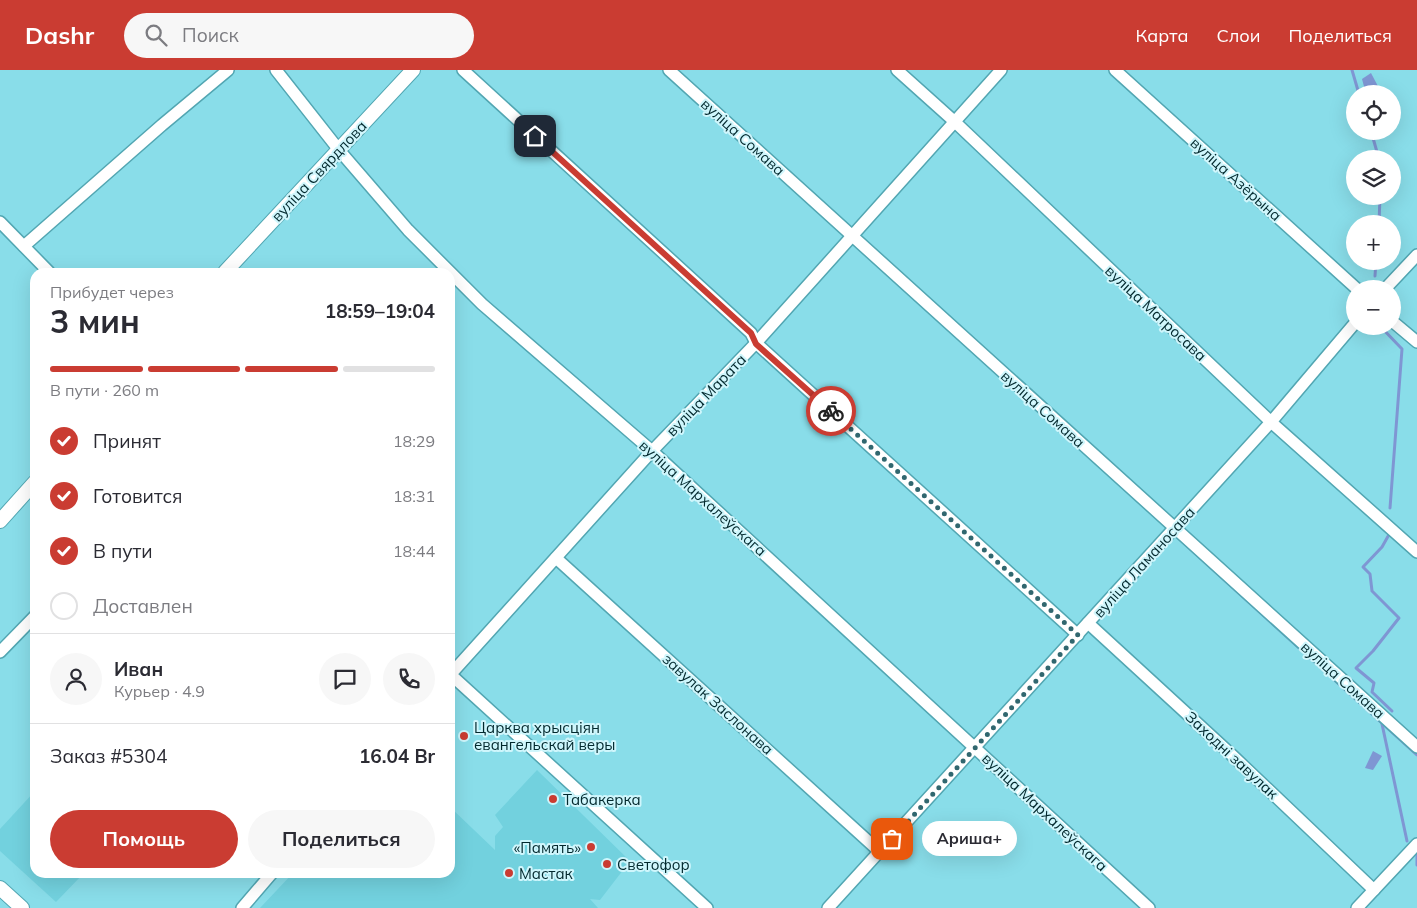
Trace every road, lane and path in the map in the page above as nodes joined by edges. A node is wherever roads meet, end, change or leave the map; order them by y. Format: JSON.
{"nodes":[{"id":1,"x":228,"y":70,"type":"edge"},
{"id":2,"x":276,"y":70,"type":"edge"},
{"id":3,"x":413,"y":70,"type":"edge"},
{"id":4,"x":463,"y":70,"type":"edge"},
{"id":5,"x":669,"y":70,"type":"edge"},
{"id":6,"x":897,"y":70,"type":"edge"},
{"id":7,"x":1001,"y":70,"type":"edge"},
{"id":8,"x":1115,"y":70,"type":"edge"},
{"id":9,"x":955,"y":122,"type":"junction"},
{"id":10,"x":339,"y":150,"type":"junction"},
{"id":11,"x":0,"y":222,"type":"edge"},
{"id":12,"x":852,"y":236,"type":"junction"},
{"id":13,"x":24,"y":246,"type":"junction"},
{"id":14,"x":1417,"y":255,"type":"edge"},
{"id":15,"x":45,"y":268,"type":"edge"},
{"id":16,"x":229,"y":268,"type":"edge"},
{"id":17,"x":446,"y":268,"type":"edge"},
{"id":18,"x":455,"y":277,"type":"edge"},
{"id":19,"x":1347,"y":280,"type":"edge"},
{"id":20,"x":1393,"y":280,"type":"edge"},
{"id":21,"x":1401,"y":329,"type":"edge"},
{"id":22,"x":1346,"y":334,"type":"edge"},
{"id":23,"x":1417,"y":342,"type":"edge"},
{"id":24,"x":756,"y":344,"type":"junction"},
{"id":25,"x":1271,"y":422,"type":"junction"},
{"id":26,"x":652,"y":450,"type":"junction"},
{"id":27,"x":30,"y":488,"type":"edge"},
{"id":28,"x":0,"y":521,"type":"edge"},
{"id":29,"x":1175,"y":528,"type":"junction"},
{"id":30,"x":1417,"y":552,"type":"edge"},
{"id":31,"x":556,"y":558,"type":"junction"},
{"id":32,"x":30,"y":621,"type":"edge"},
{"id":33,"x":1088,"y":623,"type":"junction"},
{"id":34,"x":1078,"y":635,"type":"junction"},
{"id":35,"x":0,"y":652,"type":"edge"},
{"id":36,"x":455,"y":669,"type":"edge"},
{"id":37,"x":455,"y":679,"type":"edge"},
{"id":38,"x":1417,"y":747,"type":"edge"},
{"id":39,"x":974,"y":748,"type":"junction"},
{"id":40,"x":1417,"y":844,"type":"edge"},
{"id":41,"x":880,"y":852,"type":"junction"},
{"id":42,"x":269,"y":878,"type":"edge"},
{"id":43,"x":0,"y":888,"type":"edge"},
{"id":44,"x":1374,"y":890,"type":"junction"},
{"id":45,"x":22,"y":908,"type":"edge"},
{"id":46,"x":242,"y":908,"type":"edge"},
{"id":47,"x":707,"y":908,"type":"edge"},
{"id":48,"x":828,"y":908,"type":"edge"},
{"id":49,"x":1149,"y":908,"type":"edge"},
{"id":50,"x":1357,"y":908,"type":"edge"}],
"edges":[{"from":1,"to":13,"type":"street"},
{"from":2,"to":10,"type":"street","name":"вуліца Мархалеўскага"},
{"from":3,"to":10,"type":"main road","name":"вуліца Свярдлова"},
{"from":4,"to":24,"type":"street"},
{"from":5,"to":12,"type":"street","name":"вуліца Сомава"},
{"from":6,"to":9,"type":"street","name":"вуліца Матросава"},
{"from":7,"to":9,"type":"street","name":"вуліца Марата"},
{"from":8,"to":19,"type":"street","name":"вуліца Азёрына"},
{"from":9,"to":12,"type":"street","name":"вуліца Марата"},
{"from":9,"to":25,"type":"street","name":"вуліца Матросава"},
{"from":10,"to":16,"type":"main road","name":"вуліца Свярдлова"},
{"from":10,"to":17,"type":"street","name":"вуліца Мархалеўскага"},
{"from":11,"to":13,"type":"street"},
{"from":12,"to":24,"type":"street","name":"вуліца Марата"},
{"from":12,"to":29,"type":"street","name":"вуліца Сомава"},
{"from":13,"to":15,"type":"street"},
{"from":14,"to":20,"type":"street"},
{"from":18,"to":26,"type":"street","name":"вуліца Мархалеўскага"},
{"from":21,"to":23,"type":"street"},
{"from":22,"to":25,"type":"street","name":"вуліца Ламаносава"},
{"from":24,"to":26,"type":"street","name":"вуліца Марата"},
{"from":24,"to":34,"type":"street"},
{"from":25,"to":29,"type":"street","name":"вуліца Ламаносава"},
{"from":25,"to":30,"type":"street","name":"вуліца Матросава"},
{"from":26,"to":31,"type":"street","name":"вуліца Марата"},
{"from":26,"to":39,"type":"street","name":"вуліца Мархалеўскага"},
{"from":27,"to":28,"type":"main road"},
{"from":29,"to":33,"type":"street","name":"вуліца Ламаносава"},
{"from":29,"to":38,"type":"street","name":"вуліца Сомава"},
{"from":31,"to":36,"type":"street","name":"вуліца Марата"},
{"from":31,"to":41,"type":"street","name":"завулак Заслонава"},
{"from":32,"to":35,"type":"street"},
{"from":33,"to":34,"type":"street","name":"вуліца Ламаносава"},
{"from":33,"to":44,"type":"street","name":"Заходні завулак"},
{"from":34,"to":39,"type":"street","name":"вуліца Ламаносава"},
{"from":37,"to":47,"type":"street"},
{"from":39,"to":41,"type":"street","name":"вуліца Ламаносава"},
{"from":39,"to":49,"type":"street","name":"вуліца Мархалеўскага"},
{"from":40,"to":44,"type":"street"},
{"from":41,"to":48,"type":"street","name":"вуліца Ламаносава"},
{"from":42,"to":46,"type":"street"},
{"from":43,"to":45,"type":"main road"},
{"from":44,"to":50,"type":"street"}]}
